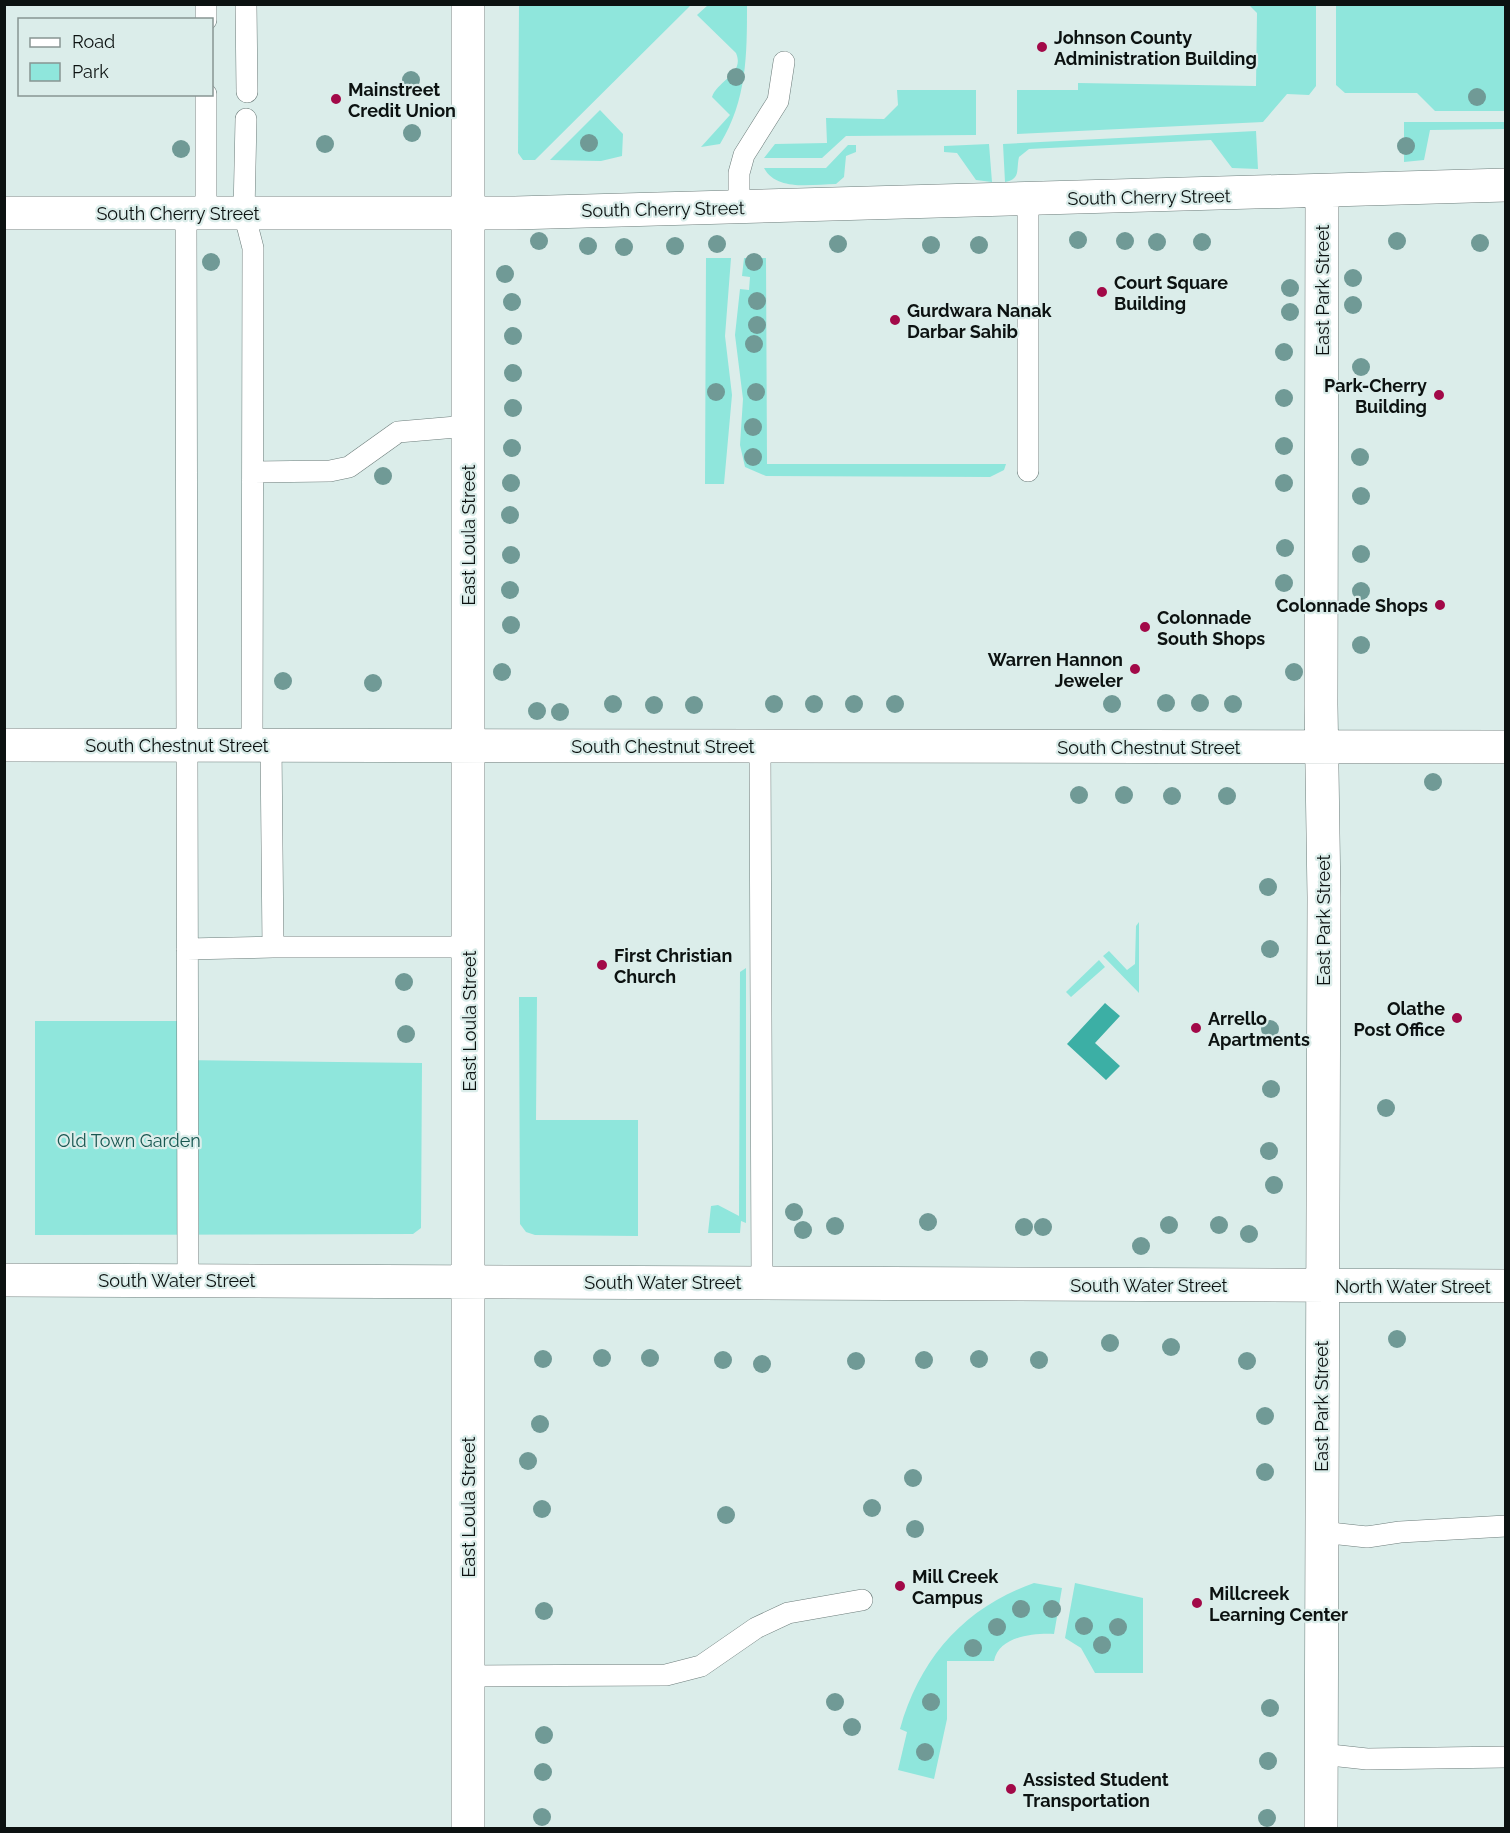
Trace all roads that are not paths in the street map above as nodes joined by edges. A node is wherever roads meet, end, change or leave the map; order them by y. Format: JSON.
{"nodes":[{"id":1,"x":246,"y":4,"type":"edge"},
{"id":2,"x":468,"y":4,"type":"edge"},
{"id":3,"x":784,"y":62,"type":"dead end"},
{"id":4,"x":247,"y":92,"type":"dead end"},
{"id":5,"x":206,"y":96,"type":"edge"},
{"id":6,"x":246,"y":119,"type":"dead end"},
{"id":7,"x":1506,"y":185,"type":"edge"},
{"id":8,"x":1322,"y":192,"type":"junction"},
{"id":9,"x":1028,"y":200,"type":"junction"},
{"id":10,"x":739,"y":207,"type":"junction"},
{"id":11,"x":4,"y":213,"type":"edge"},
{"id":12,"x":196,"y":213,"type":"junction"},
{"id":13,"x":244,"y":213,"type":"junction"},
{"id":14,"x":468,"y":213,"type":"junction"},
{"id":15,"x":468,"y":426,"type":"junction"},
{"id":16,"x":1028,"y":471,"type":"dead end"},
{"id":17,"x":253,"y":472,"type":"junction"},
{"id":18,"x":4,"y":745,"type":"edge"},
{"id":19,"x":187,"y":745,"type":"junction"},
{"id":20,"x":262,"y":745,"type":"junction"},
{"id":21,"x":468,"y":746,"type":"junction"},
{"id":22,"x":760,"y":746,"type":"junction"},
{"id":23,"x":1321,"y":747,"type":"junction"},
{"id":24,"x":1506,"y":747,"type":"edge"},
{"id":25,"x":469,"y":946,"type":"junction"},
{"id":26,"x":273,"y":948,"type":"junction"},
{"id":27,"x":187,"y":949,"type":"junction"},
{"id":28,"x":4,"y":1280,"type":"edge"},
{"id":29,"x":188,"y":1280,"type":"junction"},
{"id":30,"x":468,"y":1281,"type":"junction"},
{"id":31,"x":762,"y":1283,"type":"junction"},
{"id":32,"x":1321,"y":1286,"type":"junction"},
{"id":33,"x":1506,"y":1286,"type":"edge"},
{"id":34,"x":1506,"y":1526,"type":"edge"},
{"id":35,"x":1321,"y":1532,"type":"junction"},
{"id":36,"x":862,"y":1600,"type":"dead end"},
{"id":37,"x":468,"y":1676,"type":"junction"},
{"id":38,"x":1321,"y":1754,"type":"junction"},
{"id":39,"x":1506,"y":1757,"type":"edge"},
{"id":40,"x":468,"y":1828,"type":"edge"},
{"id":41,"x":1321,"y":1828,"type":"edge"}],
"edges":[{"from":1,"to":4,"type":"lane"},
{"from":2,"to":14,"type":"street","name":"East Loula Street"},
{"from":3,"to":10,"type":"lane"},
{"from":5,"to":12,"type":"lane"},
{"from":6,"to":13,"type":"lane"},
{"from":7,"to":8,"type":"street","name":"South Cherry Street"},
{"from":8,"to":9,"type":"street","name":"South Cherry Street"},
{"from":8,"to":23,"type":"street","name":"East Park Street"},
{"from":9,"to":10,"type":"street","name":"South Cherry Street"},
{"from":9,"to":16,"type":"lane"},
{"from":10,"to":14,"type":"street","name":"South Cherry Street"},
{"from":11,"to":12,"type":"street","name":"South Cherry Street"},
{"from":12,"to":13,"type":"street","name":"South Cherry Street"},
{"from":12,"to":19,"type":"lane"},
{"from":13,"to":14,"type":"street","name":"South Cherry Street"},
{"from":13,"to":17,"type":"lane"},
{"from":14,"to":15,"type":"street","name":"East Loula Street"},
{"from":15,"to":17,"type":"lane"},
{"from":15,"to":21,"type":"street","name":"East Loula Street"},
{"from":17,"to":20,"type":"lane"},
{"from":18,"to":19,"type":"street","name":"South Chestnut Street"},
{"from":19,"to":20,"type":"street","name":"South Chestnut Street"},
{"from":19,"to":27,"type":"lane"},
{"from":20,"to":21,"type":"street","name":"South Chestnut Street"},
{"from":20,"to":26,"type":"lane"},
{"from":21,"to":22,"type":"street","name":"South Chestnut Street"},
{"from":21,"to":25,"type":"street","name":"East Loula Street"},
{"from":22,"to":23,"type":"street","name":"South Chestnut Street"},
{"from":22,"to":31,"type":"lane"},
{"from":23,"to":24,"type":"street","name":"South Chestnut Street"},
{"from":23,"to":32,"type":"street","name":"East Park Street"},
{"from":25,"to":26,"type":"lane"},
{"from":25,"to":30,"type":"street","name":"East Loula Street"},
{"from":26,"to":27,"type":"lane"},
{"from":27,"to":29,"type":"lane"},
{"from":28,"to":29,"type":"street","name":"South Water Street"},
{"from":29,"to":30,"type":"street","name":"South Water Street"},
{"from":30,"to":31,"type":"street","name":"South Water Street"},
{"from":30,"to":37,"type":"street","name":"East Loula Street"},
{"from":31,"to":32,"type":"street","name":"South Water Street"},
{"from":32,"to":33,"type":"street","name":"North Water Street"},
{"from":32,"to":35,"type":"street","name":"East Park Street"},
{"from":34,"to":35,"type":"lane"},
{"from":35,"to":38,"type":"street","name":"East Park Street"},
{"from":36,"to":37,"type":"lane"},
{"from":37,"to":40,"type":"street","name":"East Loula Street"},
{"from":38,"to":39,"type":"lane"},
{"from":38,"to":41,"type":"street","name":"East Park Street"}]}
